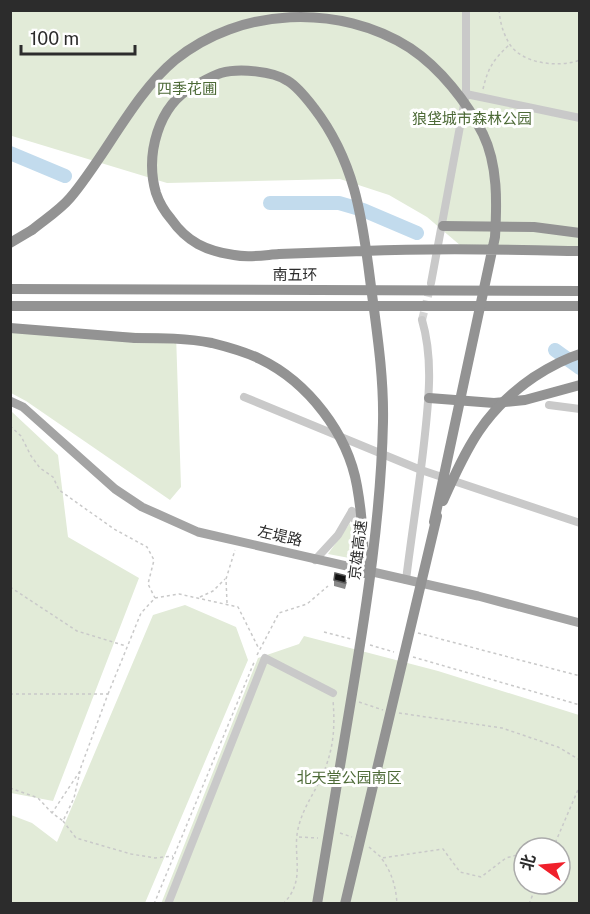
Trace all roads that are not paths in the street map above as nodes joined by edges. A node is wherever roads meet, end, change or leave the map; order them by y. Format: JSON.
{"nodes":[{"id":1,"x":466,"y":10,"type":"edge"},
{"id":2,"x":466,"y":94,"type":"junction"},
{"id":3,"x":579,"y":118,"type":"edge"},
{"id":4,"x":443,"y":226,"type":"junction"},
{"id":5,"x":579,"y":233,"type":"edge"},
{"id":6,"x":10,"y":243,"type":"edge"},
{"id":7,"x":574,"y":251,"type":"edge"},
{"id":8,"x":431,"y":283,"type":"tunnel mouth"},
{"id":9,"x":10,"y":289,"type":"edge"},
{"id":10,"x":579,"y":291,"type":"edge"},
{"id":11,"x":10,"y":306,"type":"edge"},
{"id":12,"x":579,"y":306,"type":"edge"},
{"id":13,"x":422,"y":320,"type":"tunnel mouth"},
{"id":14,"x":10,"y":328,"type":"edge"},
{"id":15,"x":579,"y":354,"type":"edge"},
{"id":16,"x":579,"y":385,"type":"edge"},
{"id":17,"x":244,"y":397,"type":"dead end"},
{"id":18,"x":429,"y":398,"type":"junction"},
{"id":19,"x":10,"y":400,"type":"edge"},
{"id":20,"x":549,"y":405,"type":"dead end"},
{"id":21,"x":579,"y":409,"type":"edge"},
{"id":22,"x":421,"y":470,"type":"junction"},
{"id":23,"x":434,"y":522,"type":"junction"},
{"id":24,"x":579,"y":523,"type":"edge"},
{"id":25,"x":315,"y":560,"type":"junction"},
{"id":26,"x":376,"y":573,"type":"junction"},
{"id":27,"x":406,"y":580,"type":"junction"},
{"id":28,"x":364,"y":618,"type":"junction"},
{"id":29,"x":579,"y":623,"type":"edge"},
{"id":30,"x":333,"y":693,"type":"road end"},
{"id":31,"x":168,"y":903,"type":"edge"},
{"id":32,"x":317,"y":903,"type":"edge"},
{"id":33,"x":345,"y":903,"type":"edge"}],
"edges":[{"from":1,"to":2,"type":"street"},
{"from":2,"to":3,"type":"street"},
{"from":2,"to":4,"type":"street"},
{"from":4,"to":5,"type":"highway"},
{"from":4,"to":8,"type":"street"},
{"from":6,"to":23,"type":"highway","bridge":true},
{"from":7,"to":28,"type":"highway","name":"京雄高速","bridge":true},
{"from":9,"to":10,"type":"highway","name":"南五环"},
{"from":11,"to":12,"type":"highway","name":"南五环"},
{"from":13,"to":18,"type":"street"},
{"from":14,"to":28,"type":"highway","bridge":true},
{"from":15,"to":23,"type":"highway","bridge":true},
{"from":16,"to":18,"type":"highway"},
{"from":17,"to":22,"type":"street"},
{"from":18,"to":22,"type":"street"},
{"from":19,"to":25,"type":"main road","name":"左堤路"},
{"from":20,"to":21,"type":"street"},
{"from":22,"to":24,"type":"street"},
{"from":22,"to":27,"type":"street"},
{"from":23,"to":33,"type":"highway","bridge":true},
{"from":25,"to":26,"type":"main road","name":"左堤路"},
{"from":25,"to":26,"type":"street"},
{"from":26,"to":27,"type":"main road","name":"左堤路"},
{"from":27,"to":29,"type":"main road","name":"左堤路"},
{"from":28,"to":32,"type":"highway","name":"京雄高速","bridge":true},
{"from":30,"to":31,"type":"street"}]}
